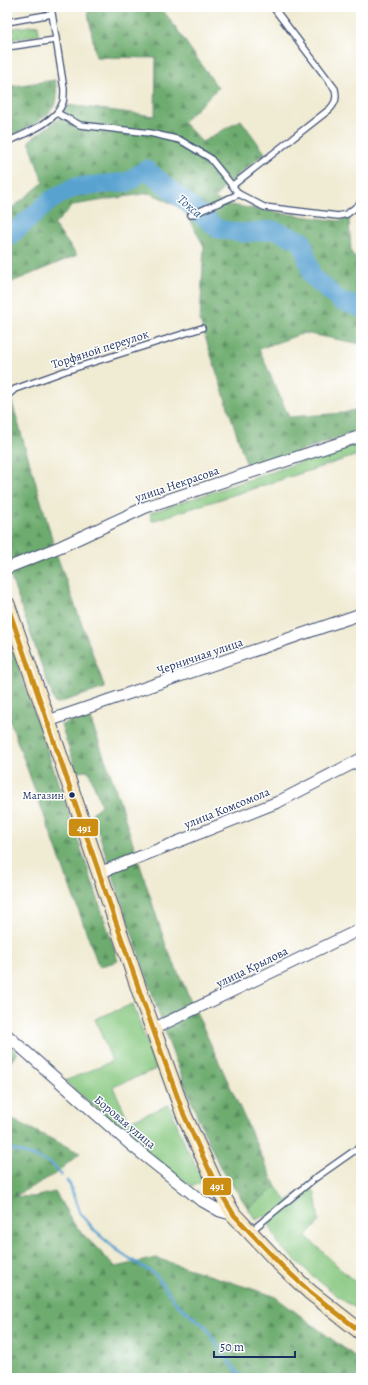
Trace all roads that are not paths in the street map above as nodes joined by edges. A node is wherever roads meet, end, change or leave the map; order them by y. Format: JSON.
{"nodes":[{"id":1,"x":51,"y":7,"type":"edge"},
{"id":2,"x":273,"y":7,"type":"edge"},
{"id":3,"x":52,"y":14,"type":"junction"},
{"id":4,"x":7,"y":22,"type":"edge"},
{"id":5,"x":55,"y":40,"type":"junction"},
{"id":6,"x":7,"y":47,"type":"edge"},
{"id":7,"x":57,"y":113,"type":"junction"},
{"id":8,"x":7,"y":142,"type":"edge"},
{"id":9,"x":233,"y":185,"type":"junction"},
{"id":10,"x":240,"y":194,"type":"junction"},
{"id":11,"x":361,"y":203,"type":"edge"},
{"id":12,"x":190,"y":215,"type":"dead end"},
{"id":13,"x":202,"y":328,"type":"dead end"},
{"id":14,"x":7,"y":396,"type":"edge"},
{"id":15,"x":361,"y":436,"type":"edge"},
{"id":16,"x":7,"y":568,"type":"edge"},
{"id":17,"x":7,"y":604,"type":"edge"},
{"id":18,"x":361,"y":614,"type":"edge"},
{"id":19,"x":48,"y":721,"type":"junction"},
{"id":20,"x":361,"y":759,"type":"edge"},
{"id":21,"x":99,"y":873,"type":"junction"},
{"id":22,"x":361,"y":929,"type":"edge"},
{"id":23,"x":154,"y":1029,"type":"junction"},
{"id":24,"x":7,"y":1035,"type":"edge"},
{"id":25,"x":361,"y":1146,"type":"edge"},
{"id":26,"x":234,"y":1215,"type":"junction"},
{"id":27,"x":249,"y":1233,"type":"junction"},
{"id":28,"x":361,"y":1332,"type":"edge"}],
"edges":[{"from":1,"to":3,"type":"lane"},
{"from":2,"to":9,"type":"lane"},
{"from":3,"to":4,"type":"lane"},
{"from":3,"to":5,"type":"lane"},
{"from":5,"to":6,"type":"lane"},
{"from":5,"to":7,"type":"lane"},
{"from":7,"to":8,"type":"lane"},
{"from":7,"to":9,"type":"lane"},
{"from":9,"to":10,"type":"lane"},
{"from":10,"to":11,"type":"lane"},
{"from":10,"to":12,"type":"lane"},
{"from":13,"to":14,"type":"lane","name":"Торфяной переулок"},
{"from":15,"to":16,"type":"street","name":"улица Некрасова"},
{"from":17,"to":19,"type":"main road"},
{"from":18,"to":19,"type":"street","name":"Черничная улица"},
{"from":19,"to":21,"type":"main road"},
{"from":20,"to":21,"type":"street","name":"улица Комсомола"},
{"from":21,"to":23,"type":"main road"},
{"from":22,"to":23,"type":"street","name":"улица Крылова"},
{"from":23,"to":26,"type":"main road"},
{"from":24,"to":26,"type":"street","name":"Боровая улица"},
{"from":25,"to":27,"type":"lane"},
{"from":26,"to":27,"type":"main road"},
{"from":27,"to":28,"type":"main road"}]}
